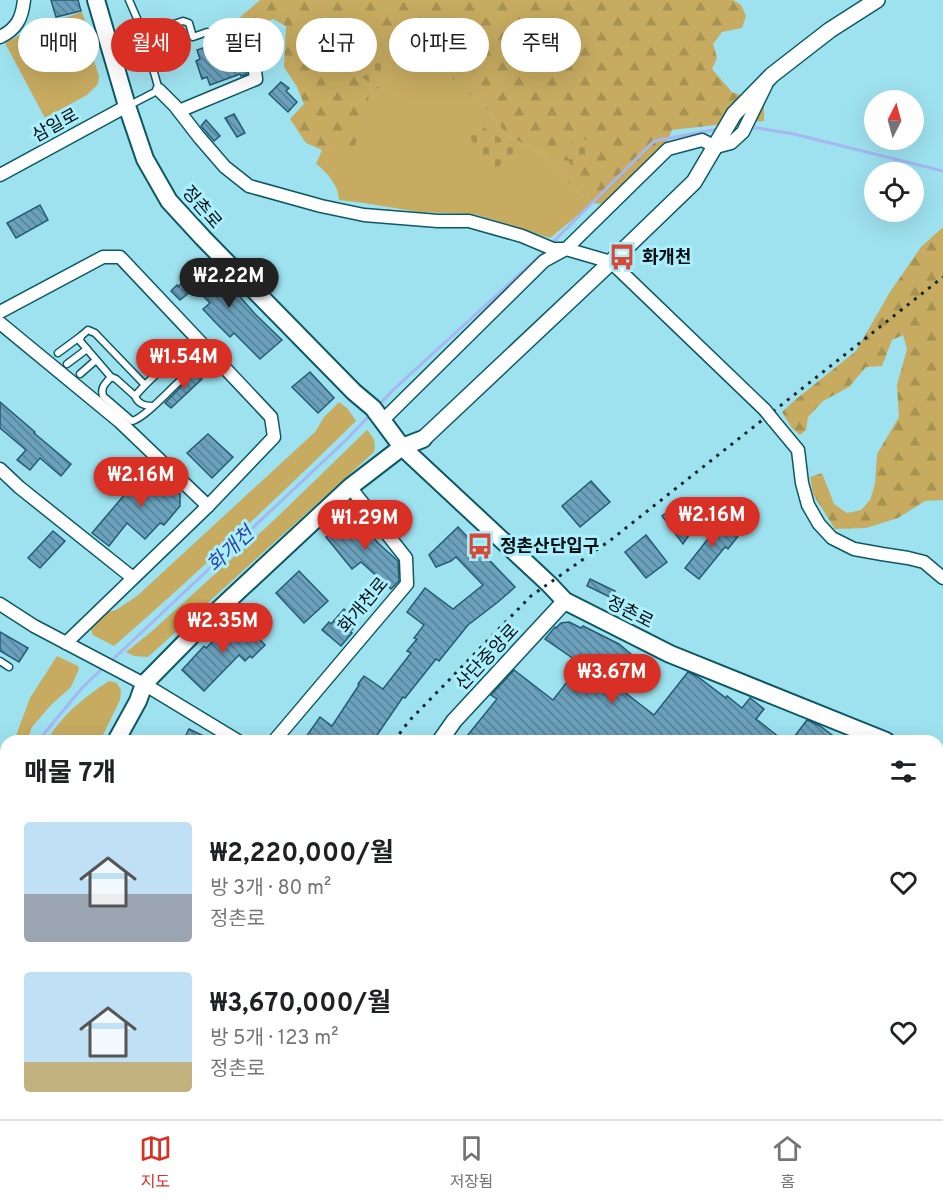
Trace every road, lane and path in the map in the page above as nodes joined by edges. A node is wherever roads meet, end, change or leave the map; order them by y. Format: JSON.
{"nodes":[{"id":1,"x":24,"y":0,"type":"edge"},
{"id":2,"x":96,"y":0,"type":"edge"},
{"id":3,"x":129,"y":0,"type":"edge"},
{"id":4,"x":877,"y":0,"type":"edge"},
{"id":5,"x":137,"y":18,"type":"edge"},
{"id":6,"x":191,"y":30,"type":"edge"},
{"id":7,"x":203,"y":33,"type":"edge"},
{"id":8,"x":0,"y":37,"type":"edge"},
{"id":9,"x":154,"y":72,"type":"edge"},
{"id":10,"x":255,"y":72,"type":"edge"},
{"id":11,"x":159,"y":90,"type":"junction"},
{"id":12,"x":127,"y":106,"type":"junction"},
{"id":13,"x":179,"y":111,"type":"junction"},
{"id":14,"x":742,"y":116,"type":"junction"},
{"id":15,"x":718,"y":142,"type":"junction"},
{"id":16,"x":0,"y":175,"type":"edge"},
{"id":17,"x":554,"y":247,"type":"junction"},
{"id":18,"x":611,"y":262,"type":"junction"},
{"id":19,"x":0,"y":312,"type":"edge"},
{"id":20,"x":0,"y":323,"type":"edge"},
{"id":21,"x":81,"y":336,"type":"junction"},
{"id":22,"x":65,"y":348,"type":"junction"},
{"id":23,"x":87,"y":349,"type":"junction"},
{"id":24,"x":58,"y":353,"type":"dead end"},
{"id":25,"x":72,"y":356,"type":"junction"},
{"id":26,"x":96,"y":360,"type":"junction"},
{"id":27,"x":218,"y":360,"type":"junction"},
{"id":28,"x":192,"y":363,"type":"junction"},
{"id":29,"x":67,"y":364,"type":"dead end"},
{"id":30,"x":168,"y":365,"type":"junction"},
{"id":31,"x":111,"y":377,"type":"junction"},
{"id":32,"x":182,"y":379,"type":"junction"},
{"id":33,"x":145,"y":385,"type":"junction"},
{"id":34,"x":135,"y":396,"type":"junction"},
{"id":35,"x":141,"y":404,"type":"junction"},
{"id":36,"x":153,"y":406,"type":"junction"},
{"id":37,"x":378,"y":415,"type":"junction"},
{"id":38,"x":142,"y":416,"type":"junction"},
{"id":39,"x":423,"y":439,"type":"joint"},
{"id":40,"x":402,"y":447,"type":"junction"},
{"id":41,"x":0,"y":469,"type":"edge"},
{"id":42,"x":350,"y":487,"type":"junction"},
{"id":43,"x":208,"y":506,"type":"junction"},
{"id":44,"x":133,"y":578,"type":"junction"},
{"id":45,"x":943,"y":578,"type":"edge"},
{"id":46,"x":565,"y":601,"type":"junction"},
{"id":47,"x":0,"y":604,"type":"edge"},
{"id":48,"x":66,"y":643,"type":"junction"},
{"id":49,"x":0,"y":661,"type":"edge"},
{"id":50,"x":9,"y":667,"type":"dead end"},
{"id":51,"x":140,"y":682,"type":"junction"},
{"id":52,"x":119,"y":735,"type":"edge"},
{"id":53,"x":228,"y":735,"type":"edge"},
{"id":54,"x":279,"y":735,"type":"edge"},
{"id":55,"x":444,"y":735,"type":"edge"},
{"id":56,"x":871,"y":735,"type":"edge"}],
"edges":[{"from":1,"to":8,"type":"street"},
{"from":2,"to":12,"type":"main road","name":"정촌로"},
{"from":3,"to":5,"type":"lane"},
{"from":4,"to":14,"type":"street"},
{"from":6,"to":7,"type":"lane"},
{"from":9,"to":11,"type":"lane"},
{"from":10,"to":13,"type":"street"},
{"from":11,"to":12,"type":"lane"},
{"from":11,"to":13,"type":"street"},
{"from":12,"to":16,"type":"street","name":"삼일로"},
{"from":12,"to":37,"type":"main road","name":"정촌로"},
{"from":13,"to":17,"type":"street"},
{"from":14,"to":15,"type":"street"},
{"from":14,"to":15,"type":"street"},
{"from":15,"to":17,"type":"street"},
{"from":15,"to":18,"type":"street"},
{"from":17,"to":18,"type":"street"},
{"from":17,"to":37,"type":"street"},
{"from":18,"to":39,"type":"street"},
{"from":18,"to":45,"type":"street","bridge":true},
{"from":19,"to":27,"type":"street"},
{"from":20,"to":43,"type":"street"},
{"from":21,"to":22,"type":"lane"},
{"from":21,"to":23,"type":"lane"},
{"from":21,"to":33,"type":"lane"},
{"from":22,"to":24,"type":"lane"},
{"from":22,"to":25,"type":"lane"},
{"from":23,"to":25,"type":"lane"},
{"from":23,"to":26,"type":"lane"},
{"from":25,"to":26,"type":"lane"},
{"from":25,"to":29,"type":"lane"},
{"from":26,"to":31,"type":"lane"},
{"from":27,"to":28,"type":"lane"},
{"from":27,"to":43,"type":"street"},
{"from":28,"to":30,"type":"lane"},
{"from":28,"to":32,"type":"lane"},
{"from":30,"to":32,"type":"lane"},
{"from":30,"to":33,"type":"lane"},
{"from":31,"to":34,"type":"lane"},
{"from":31,"to":38,"type":"lane"},
{"from":32,"to":36,"type":"lane"},
{"from":33,"to":34,"type":"lane"},
{"from":34,"to":35,"type":"lane"},
{"from":35,"to":36,"type":"lane"},
{"from":35,"to":38,"type":"lane"},
{"from":36,"to":38,"type":"lane"},
{"from":37,"to":40,"type":"main road","name":"정촌로"},
{"from":39,"to":40,"type":"main road"},
{"from":40,"to":42,"type":"main road"},
{"from":40,"to":46,"type":"main road","name":"정촌로"},
{"from":41,"to":44,"type":"street"},
{"from":42,"to":51,"type":"main road"},
{"from":42,"to":54,"type":"street","name":"화개천로"},
{"from":43,"to":44,"type":"street"},
{"from":44,"to":48,"type":"street"},
{"from":46,"to":55,"type":"street","name":"산단중앙로"},
{"from":46,"to":56,"type":"main road","name":"정촌로"},
{"from":47,"to":48,"type":"street"},
{"from":48,"to":51,"type":"street"},
{"from":49,"to":50,"type":"lane"},
{"from":51,"to":52,"type":"main road"},
{"from":51,"to":53,"type":"street"}]}
